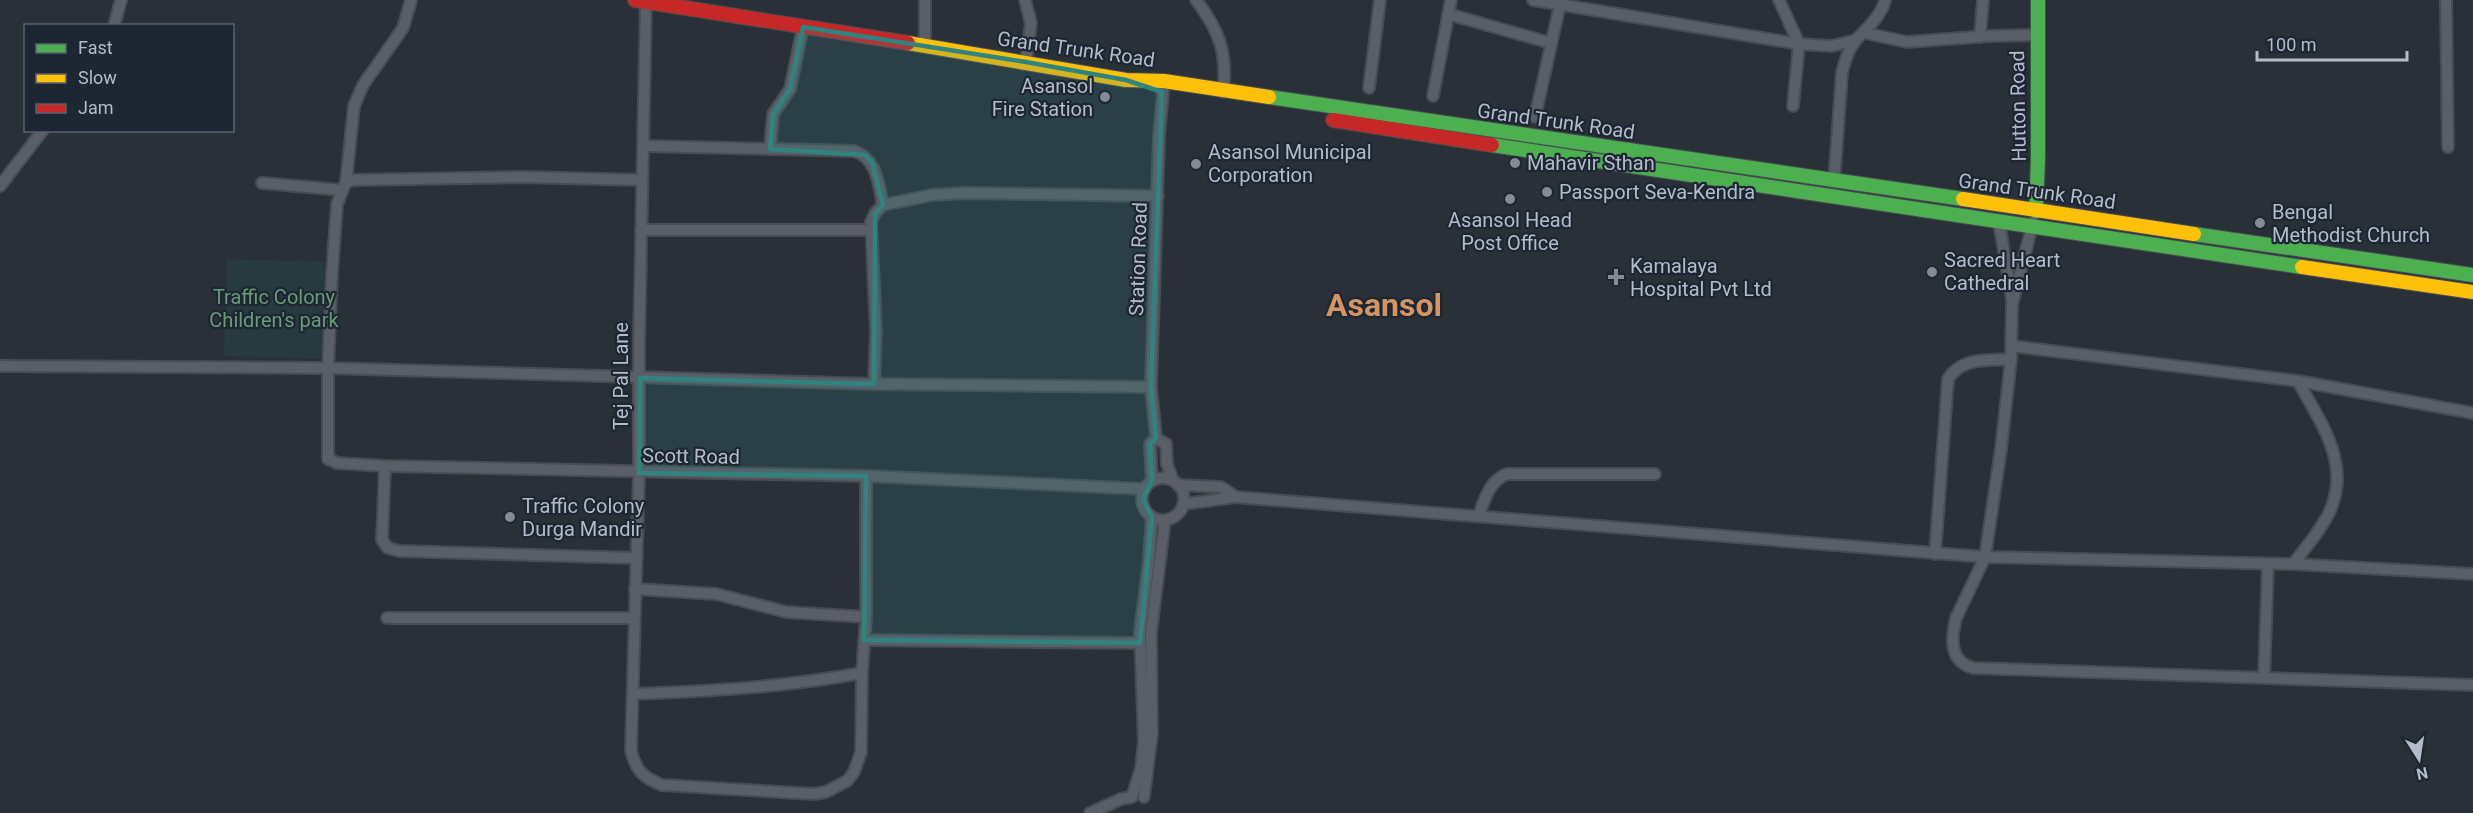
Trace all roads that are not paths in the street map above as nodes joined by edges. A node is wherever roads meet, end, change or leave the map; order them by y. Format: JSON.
{"nodes":[{"id":1,"x":121,"y":0,"type":"edge"},
{"id":2,"x":411,"y":0,"type":"edge"},
{"id":3,"x":925,"y":0,"type":"edge"},
{"id":4,"x":1025,"y":0,"type":"edge"},
{"id":5,"x":1196,"y":0,"type":"edge"},
{"id":6,"x":1380,"y":0,"type":"edge"},
{"id":7,"x":1451,"y":0,"type":"edge"},
{"id":8,"x":1533,"y":0,"type":"edge"},
{"id":9,"x":1779,"y":0,"type":"edge"},
{"id":10,"x":1885,"y":0,"type":"edge"},
{"id":11,"x":1983,"y":0,"type":"edge"},
{"id":12,"x":2038,"y":0,"type":"edge"},
{"id":13,"x":2446,"y":0,"type":"edge"},
{"id":14,"x":641,"y":1,"type":"edge"},
{"id":15,"x":1560,"y":3,"type":"edge"},
{"id":16,"x":1448,"y":14,"type":"junction"},
{"id":17,"x":115,"y":24,"type":"edge"},
{"id":18,"x":803,"y":27,"type":"junction"},
{"id":19,"x":2036,"y":35,"type":"junction"},
{"id":20,"x":1860,"y":37,"type":"junction"},
{"id":21,"x":1980,"y":37,"type":"junction"},
{"id":22,"x":1551,"y":43,"type":"junction"},
{"id":23,"x":1799,"y":44,"type":"junction"},
{"id":24,"x":925,"y":47,"type":"junction"},
{"id":25,"x":1026,"y":62,"type":"junction"},
{"id":26,"x":1163,"y":87,"type":"junction"},
{"id":27,"x":1369,"y":88,"type":"dead end"},
{"id":28,"x":1223,"y":92,"type":"junction"},
{"id":29,"x":1433,"y":96,"type":"dead end"},
{"id":30,"x":1792,"y":106,"type":"dead end"},
{"id":31,"x":1535,"y":117,"type":"dead end"},
{"id":32,"x":41,"y":132,"type":"edge"},
{"id":33,"x":644,"y":146,"type":"junction"},
{"id":34,"x":2448,"y":147,"type":"dead end"},
{"id":35,"x":770,"y":149,"type":"junction"},
{"id":36,"x":642,"y":180,"type":"junction"},
{"id":37,"x":1834,"y":182,"type":"junction"},
{"id":38,"x":262,"y":183,"type":"dead end"},
{"id":39,"x":0,"y":186,"type":"edge"},
{"id":40,"x":343,"y":186,"type":"junction"},
{"id":41,"x":1158,"y":196,"type":"junction"},
{"id":42,"x":883,"y":205,"type":"junction"},
{"id":43,"x":2036,"y":211,"type":"junction"},
{"id":44,"x":2000,"y":222,"type":"junction"},
{"id":45,"x":2031,"y":227,"type":"junction"},
{"id":46,"x":641,"y":230,"type":"junction"},
{"id":47,"x":871,"y":230,"type":"junction"},
{"id":48,"x":2473,"y":275,"type":"edge"},
{"id":49,"x":2473,"y":292,"type":"edge"},
{"id":50,"x":2013,"y":305,"type":"junction"},
{"id":51,"x":2012,"y":346,"type":"junction"},
{"id":52,"x":2011,"y":359,"type":"junction"},
{"id":53,"x":0,"y":366,"type":"edge"},
{"id":54,"x":328,"y":368,"type":"junction"},
{"id":55,"x":640,"y":378,"type":"junction"},
{"id":56,"x":2298,"y":381,"type":"junction"},
{"id":57,"x":874,"y":384,"type":"junction"},
{"id":58,"x":1151,"y":387,"type":"junction"},
{"id":59,"x":2473,"y":413,"type":"edge"},
{"id":60,"x":1156,"y":438,"type":"junction"},
{"id":61,"x":385,"y":466,"type":"junction"},
{"id":62,"x":639,"y":473,"type":"junction"},
{"id":63,"x":1655,"y":474,"type":"dead end"},
{"id":64,"x":866,"y":476,"type":"junction"},
{"id":65,"x":1176,"y":483,"type":"junction"},
{"id":66,"x":1149,"y":485,"type":"junction"},
{"id":67,"x":1236,"y":497,"type":"junction"},
{"id":68,"x":1184,"y":504,"type":"junction"},
{"id":69,"x":1479,"y":515,"type":"junction"},
{"id":70,"x":1152,"y":517,"type":"junction"},
{"id":71,"x":1165,"y":520,"type":"junction"},
{"id":72,"x":1935,"y":554,"type":"junction"},
{"id":73,"x":1985,"y":557,"type":"junction"},
{"id":74,"x":635,"y":558,"type":"junction"},
{"id":75,"x":2268,"y":564,"type":"junction"},
{"id":76,"x":2293,"y":564,"type":"junction"},
{"id":77,"x":2473,"y":574,"type":"edge"},
{"id":78,"x":635,"y":589,"type":"junction"},
{"id":79,"x":866,"y":617,"type":"junction"},
{"id":80,"x":387,"y":618,"type":"dead end"},
{"id":81,"x":634,"y":618,"type":"junction"},
{"id":82,"x":864,"y":640,"type":"junction"},
{"id":83,"x":1140,"y":643,"type":"junction"},
{"id":84,"x":862,"y":673,"type":"junction"},
{"id":85,"x":2264,"y":677,"type":"junction"},
{"id":86,"x":2473,"y":684,"type":"edge"},
{"id":87,"x":633,"y":694,"type":"junction"},
{"id":88,"x":1144,"y":797,"type":"dead end"},
{"id":89,"x":1090,"y":813,"type":"edge"}],
"edges":[{"from":1,"to":17,"type":"street"},
{"from":2,"to":40,"type":"street"},
{"from":3,"to":24,"type":"street"},
{"from":4,"to":25,"type":"street"},
{"from":5,"to":28,"type":"street"},
{"from":6,"to":27,"type":"street"},
{"from":7,"to":16,"type":"street"},
{"from":8,"to":15,"type":"street"},
{"from":9,"to":23,"type":"street"},
{"from":10,"to":20,"type":"street"},
{"from":11,"to":21,"type":"street"},
{"from":12,"to":19,"type":"main road","name":"Hutton Road"},
{"from":13,"to":34,"type":"street"},
{"from":14,"to":18,"type":"main road","name":"Grand Trunk Road"},
{"from":14,"to":33,"type":"street","name":"Tej Pal Lane"},
{"from":15,"to":22,"type":"street"},
{"from":15,"to":23,"type":"street"},
{"from":16,"to":22,"type":"street"},
{"from":16,"to":29,"type":"street"},
{"from":18,"to":24,"type":"main road","name":"Grand Trunk Road"},
{"from":18,"to":35,"type":"street"},
{"from":19,"to":21,"type":"street"},
{"from":19,"to":43,"type":"main road","name":"Hutton Road"},
{"from":20,"to":21,"type":"street"},
{"from":20,"to":23,"type":"street"},
{"from":20,"to":37,"type":"street"},
{"from":22,"to":31,"type":"street"},
{"from":23,"to":30,"type":"street"},
{"from":24,"to":25,"type":"main road","name":"Grand Trunk Road"},
{"from":25,"to":26,"type":"main road","name":"Grand Trunk Road"},
{"from":26,"to":28,"type":"main road","name":"Grand Trunk Road"},
{"from":26,"to":41,"type":"street","name":"Station Road"},
{"from":26,"to":44,"type":"main road"},
{"from":28,"to":37,"type":"main road","name":"Grand Trunk Road"},
{"from":32,"to":39,"type":"street"},
{"from":33,"to":35,"type":"street"},
{"from":33,"to":36,"type":"street","name":"Tej Pal Lane"},
{"from":35,"to":42,"type":"street"},
{"from":36,"to":40,"type":"street"},
{"from":36,"to":46,"type":"street","name":"Tej Pal Lane"},
{"from":37,"to":43,"type":"main road","name":"Grand Trunk Road"},
{"from":38,"to":40,"type":"street"},
{"from":40,"to":54,"type":"street"},
{"from":41,"to":42,"type":"street"},
{"from":41,"to":58,"type":"street","name":"Station Road"},
{"from":42,"to":47,"type":"street"},
{"from":43,"to":45,"type":"street"},
{"from":43,"to":48,"type":"main road","name":"Grand Trunk Road"},
{"from":44,"to":45,"type":"main road"},
{"from":44,"to":50,"type":"street"},
{"from":45,"to":49,"type":"main road"},
{"from":45,"to":50,"type":"street"},
{"from":46,"to":47,"type":"street"},
{"from":46,"to":55,"type":"street","name":"Tej Pal Lane"},
{"from":47,"to":57,"type":"street"},
{"from":50,"to":51,"type":"street"},
{"from":51,"to":52,"type":"street"},
{"from":51,"to":56,"type":"street"},
{"from":52,"to":72,"type":"street"},
{"from":52,"to":73,"type":"street"},
{"from":53,"to":54,"type":"street"},
{"from":54,"to":55,"type":"street"},
{"from":54,"to":61,"type":"street","name":"Scott Road"},
{"from":55,"to":57,"type":"street"},
{"from":55,"to":62,"type":"street","name":"Tej Pal Lane"},
{"from":56,"to":59,"type":"street"},
{"from":56,"to":76,"type":"street"},
{"from":57,"to":58,"type":"street"},
{"from":58,"to":60,"type":"street","name":"Station Road"},
{"from":60,"to":65,"type":"street","name":"Station Road"},
{"from":60,"to":66,"type":"street","name":"Station Road"},
{"from":61,"to":62,"type":"street","name":"Scott Road"},
{"from":61,"to":74,"type":"street"},
{"from":62,"to":64,"type":"street","name":"Scott Road"},
{"from":62,"to":74,"type":"street","name":"Tej Pal Lane"},
{"from":63,"to":69,"type":"street"},
{"from":64,"to":66,"type":"street","name":"Scott Road"},
{"from":64,"to":79,"type":"street"},
{"from":65,"to":66,"type":"street"},
{"from":65,"to":67,"type":"street"},
{"from":65,"to":68,"type":"street"},
{"from":66,"to":70,"type":"street"},
{"from":67,"to":68,"type":"street"},
{"from":67,"to":69,"type":"street"},
{"from":68,"to":71,"type":"street"},
{"from":69,"to":72,"type":"street"},
{"from":70,"to":71,"type":"street"},
{"from":70,"to":83,"type":"street"},
{"from":71,"to":88,"type":"street"},
{"from":72,"to":73,"type":"street"},
{"from":73,"to":75,"type":"street"},
{"from":73,"to":85,"type":"street"},
{"from":74,"to":78,"type":"street","name":"Tej Pal Lane"},
{"from":75,"to":76,"type":"street"},
{"from":75,"to":85,"type":"street"},
{"from":76,"to":77,"type":"street"},
{"from":78,"to":79,"type":"street"},
{"from":78,"to":81,"type":"street","name":"Tej Pal Lane"},
{"from":79,"to":82,"type":"street"},
{"from":80,"to":81,"type":"street"},
{"from":81,"to":87,"type":"street","name":"Tej Pal Lane"},
{"from":82,"to":83,"type":"street"},
{"from":82,"to":84,"type":"street"},
{"from":83,"to":89,"type":"street"},
{"from":84,"to":87,"type":"street"},
{"from":84,"to":87,"type":"street","name":"Tej Pal Lane"},
{"from":85,"to":86,"type":"street"}]}
